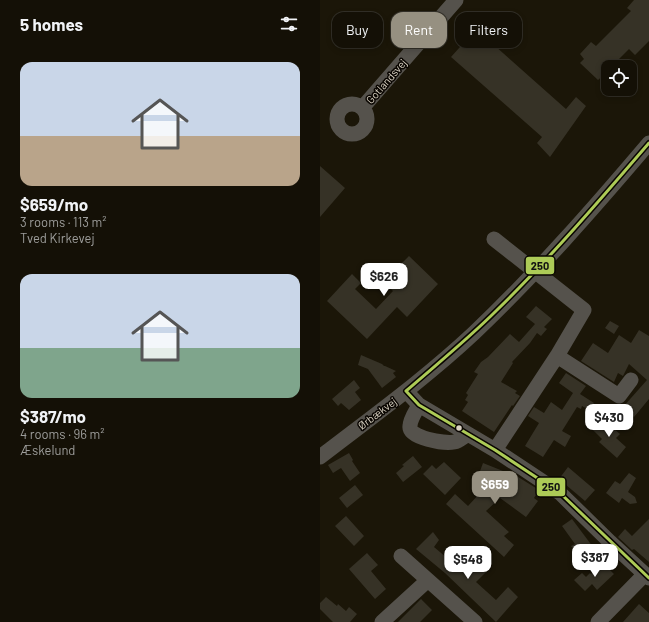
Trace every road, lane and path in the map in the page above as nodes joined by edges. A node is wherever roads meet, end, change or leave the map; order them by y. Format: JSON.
{"nodes":[{"id":1,"x":456,"y":0,"type":"edge"},
{"id":2,"x":363,"y":107,"type":"dead end"},
{"id":3,"x":649,"y":143,"type":"edge"},
{"id":4,"x":494,"y":239,"type":"dead end"},
{"id":5,"x":535,"y":272,"type":"junction"},
{"id":6,"x":557,"y":356,"type":"junction"},
{"id":7,"x":631,"y":380,"type":"dead end"},
{"id":8,"x":406,"y":391,"type":"junction"},
{"id":9,"x":419,"y":405,"type":"junction"},
{"id":10,"x":468,"y":434,"type":"junction"},
{"id":11,"x":495,"y":450,"type":"junction"},
{"id":12,"x":320,"y":457,"type":"edge"},
{"id":13,"x":401,"y":556,"type":"dead end"},
{"id":14,"x":647,"y":576,"type":"edge"},
{"id":15,"x":428,"y":580,"type":"junction"},
{"id":16,"x":382,"y":622,"type":"edge"},
{"id":17,"x":475,"y":622,"type":"edge"},
{"id":18,"x":598,"y":622,"type":"edge"}],
"edges":[{"from":1,"to":2,"type":"street","name":"Gotlandsvej"},
{"from":3,"to":5,"type":"street","name":"Ørbækvej"},
{"from":4,"to":5,"type":"street"},
{"from":5,"to":6,"type":"street"},
{"from":5,"to":8,"type":"street","name":"Ørbækvej"},
{"from":6,"to":7,"type":"street"},
{"from":6,"to":11,"type":"street"},
{"from":8,"to":9,"type":"street"},
{"from":8,"to":12,"type":"street","name":"Ørbækvej"},
{"from":9,"to":10,"type":"street"},
{"from":9,"to":10,"type":"street"},
{"from":10,"to":11,"type":"street"},
{"from":11,"to":14,"type":"street"},
{"from":13,"to":15,"type":"street"},
{"from":14,"to":18,"type":"street"},
{"from":15,"to":16,"type":"street"},
{"from":15,"to":17,"type":"street"}]}
